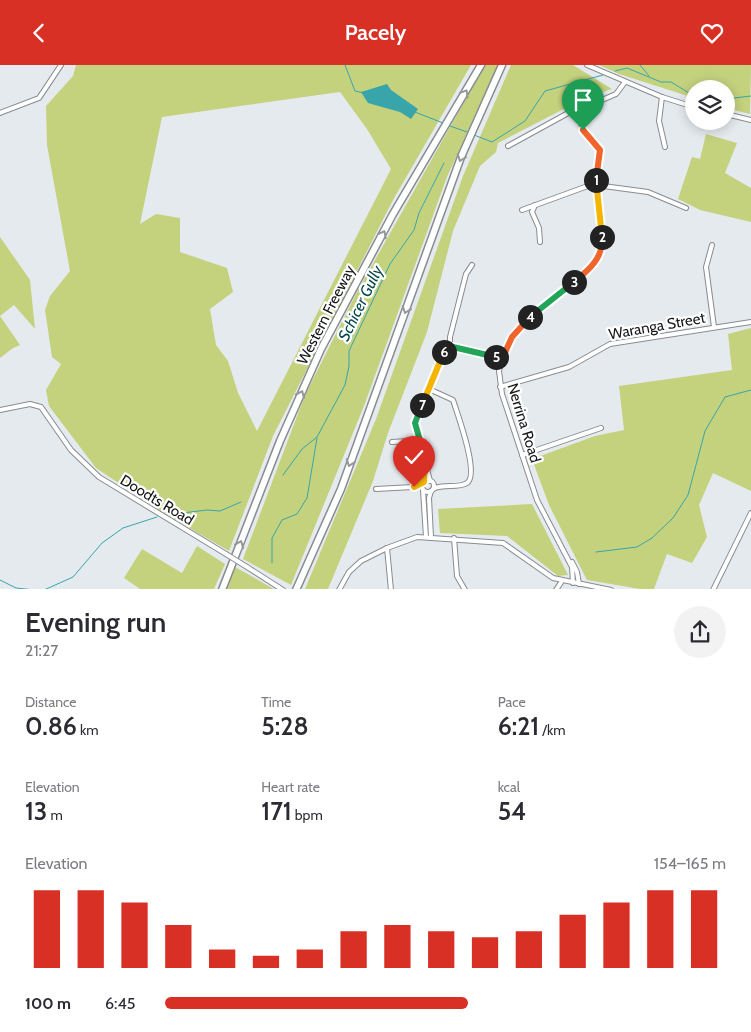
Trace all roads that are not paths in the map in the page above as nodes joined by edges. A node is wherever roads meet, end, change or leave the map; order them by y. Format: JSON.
{"nodes":[{"id":1,"x":62,"y":65,"type":"edge"},
{"id":2,"x":481,"y":65,"type":"edge"},
{"id":3,"x":502,"y":65,"type":"edge"},
{"id":4,"x":587,"y":65,"type":"edge"},
{"id":5,"x":625,"y":82,"type":"junction"},
{"id":6,"x":662,"y":97,"type":"junction"},
{"id":7,"x":685,"y":104,"type":"edge"},
{"id":8,"x":588,"y":106,"type":"junction"},
{"id":9,"x":0,"y":113,"type":"edge"},
{"id":10,"x":735,"y":116,"type":"edge"},
{"id":11,"x":751,"y":120,"type":"edge"},
{"id":12,"x":508,"y":147,"type":"dead end"},
{"id":13,"x":665,"y":147,"type":"dead end"},
{"id":14,"x":596,"y":184,"type":"junction"},
{"id":15,"x":535,"y":205,"type":"junction"},
{"id":16,"x":686,"y":208,"type":"dead end"},
{"id":17,"x":522,"y":210,"type":"dead end"},
{"id":18,"x":540,"y":242,"type":"dead end"},
{"id":19,"x":712,"y":245,"type":"dead end"},
{"id":20,"x":472,"y":265,"type":"dead end"},
{"id":21,"x":751,"y":322,"type":"edge"},
{"id":22,"x":714,"y":327,"type":"junction"},
{"id":23,"x":450,"y":346,"type":"junction"},
{"id":24,"x":502,"y":359,"type":"junction"},
{"id":25,"x":500,"y":385,"type":"junction"},
{"id":26,"x":429,"y":389,"type":"junction"},
{"id":27,"x":0,"y":410,"type":"edge"},
{"id":28,"x":601,"y":428,"type":"dead end"},
{"id":29,"x":419,"y":437,"type":"junction"},
{"id":30,"x":392,"y":442,"type":"dead end"},
{"id":31,"x":522,"y":455,"type":"junction"},
{"id":32,"x":426,"y":467,"type":"junction"},
{"id":33,"x":431,"y":481,"type":"junction"},
{"id":34,"x":424,"y":482,"type":"junction"},
{"id":35,"x":444,"y":485,"type":"junction"},
{"id":36,"x":413,"y":487,"type":"junction"},
{"id":37,"x":376,"y":489,"type":"dead end"},
{"id":38,"x":423,"y":490,"type":"junction"},
{"id":39,"x":432,"y":490,"type":"junction"},
{"id":40,"x":751,"y":513,"type":"edge"},
{"id":41,"x":429,"y":537,"type":"junction"},
{"id":42,"x":454,"y":538,"type":"junction"},
{"id":43,"x":387,"y":548,"type":"junction"},
{"id":44,"x":563,"y":549,"type":"junction"},
{"id":45,"x":562,"y":581,"type":"junction"},
{"id":46,"x":573,"y":583,"type":"junction"},
{"id":47,"x":579,"y":584,"type":"junction"},
{"id":48,"x":222,"y":589,"type":"edge"},
{"id":49,"x":283,"y":589,"type":"edge"},
{"id":50,"x":296,"y":589,"type":"edge"},
{"id":51,"x":339,"y":589,"type":"edge"},
{"id":52,"x":391,"y":589,"type":"edge"},
{"id":53,"x":465,"y":589,"type":"edge"},
{"id":54,"x":556,"y":589,"type":"edge"},
{"id":55,"x":611,"y":589,"type":"edge"},
{"id":56,"x":713,"y":589,"type":"edge"}],
"edges":[{"from":1,"to":9,"type":"street"},
{"from":48,"to":2,"type":"highway","name":"Western Freeway","one_way":true},
{"from":3,"to":50,"type":"highway","one_way":true},
{"from":4,"to":5,"type":"street"},
{"from":5,"to":6,"type":"street"},
{"from":5,"to":8,"type":"street"},
{"from":6,"to":7,"type":"street"},
{"from":6,"to":13,"type":"street"},
{"from":8,"to":12,"type":"street"},
{"from":8,"to":14,"type":"street","name":"Nerrina Road"},
{"from":10,"to":11,"type":"street"},
{"from":14,"to":15,"type":"street"},
{"from":14,"to":16,"type":"street"},
{"from":14,"to":24,"type":"street","name":"Nerrina Road"},
{"from":15,"to":17,"type":"street"},
{"from":15,"to":18,"type":"street"},
{"from":19,"to":22,"type":"street"},
{"from":20,"to":23,"type":"street"},
{"from":21,"to":22,"type":"street","name":"Waranga Street"},
{"from":22,"to":25,"type":"street","name":"Waranga Street"},
{"from":23,"to":24,"type":"street"},
{"from":23,"to":26,"type":"street"},
{"from":24,"to":25,"type":"street","name":"Nerrina Road"},
{"from":25,"to":31,"type":"street","name":"Nerrina Road"},
{"from":26,"to":29,"type":"street"},
{"from":26,"to":35,"type":"street"},
{"from":27,"to":49,"type":"street","name":"Doodts Road","bridge":true},
{"from":28,"to":31,"type":"street"},
{"from":29,"to":30,"type":"street"},
{"from":29,"to":32,"type":"street"},
{"from":31,"to":44,"type":"street","name":"Nerrina Road"},
{"from":32,"to":33,"type":"street"},
{"from":32,"to":34,"type":"street"},
{"from":33,"to":34,"type":"street"},
{"from":33,"to":35,"type":"street"},
{"from":33,"to":39,"type":"street"},
{"from":34,"to":36,"type":"street"},
{"from":34,"to":38,"type":"street"},
{"from":35,"to":39,"type":"street"},
{"from":36,"to":37,"type":"street"},
{"from":36,"to":38,"type":"street"},
{"from":38,"to":39,"type":"street"},
{"from":38,"to":41,"type":"street"},
{"from":39,"to":41,"type":"street"},
{"from":40,"to":56,"type":"street"},
{"from":41,"to":42,"type":"street"},
{"from":41,"to":43,"type":"street"},
{"from":42,"to":45,"type":"street"},
{"from":42,"to":53,"type":"street"},
{"from":43,"to":51,"type":"street"},
{"from":43,"to":52,"type":"street"},
{"from":44,"to":46,"type":"street","name":"Nerrina Road"},
{"from":44,"to":47,"type":"street","name":"Nerrina Road"},
{"from":45,"to":46,"type":"street"},
{"from":45,"to":54,"type":"street"},
{"from":46,"to":47,"type":"street"},
{"from":47,"to":55,"type":"street"}]}
